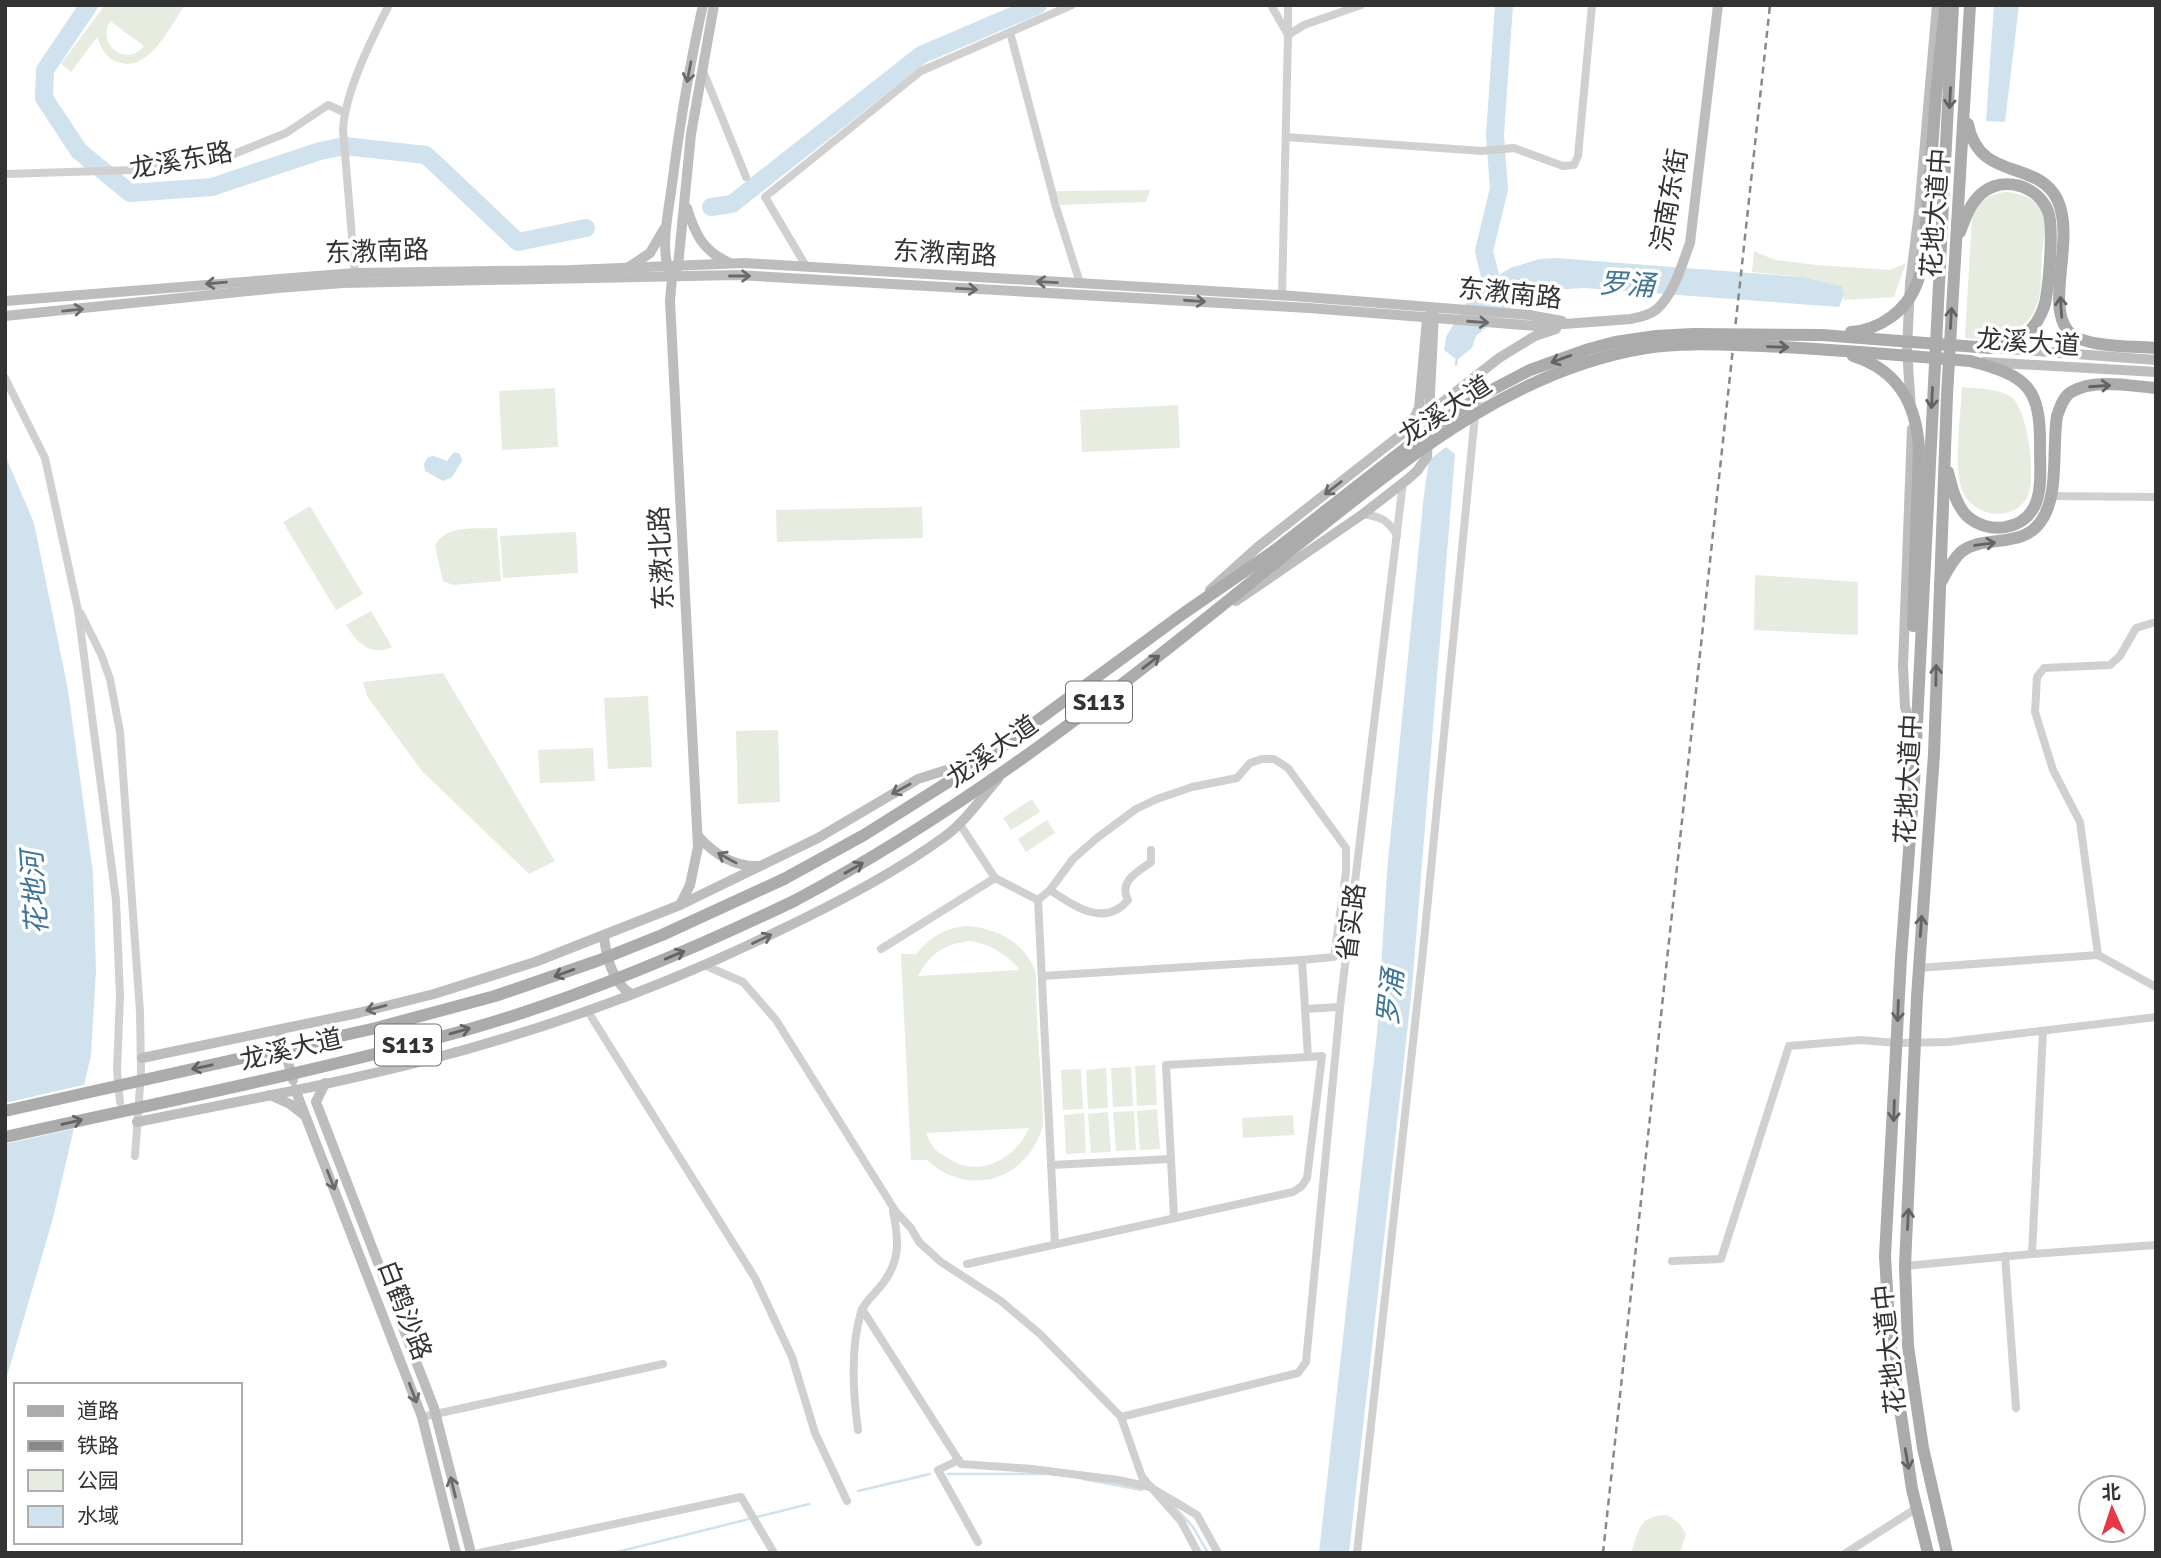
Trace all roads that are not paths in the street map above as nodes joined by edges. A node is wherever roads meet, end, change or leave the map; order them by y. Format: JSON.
{"nodes":[{"id":1,"x":389,"y":5,"type":"edge"},
{"id":2,"x":703,"y":5,"type":"edge"},
{"id":3,"x":714,"y":5,"type":"edge"},
{"id":4,"x":1072,"y":5,"type":"edge"},
{"id":5,"x":1270,"y":5,"type":"edge"},
{"id":6,"x":1288,"y":5,"type":"edge"},
{"id":7,"x":1361,"y":5,"type":"edge"},
{"id":8,"x":1592,"y":5,"type":"edge"},
{"id":9,"x":1718,"y":5,"type":"edge"},
{"id":10,"x":1937,"y":5,"type":"edge"},
{"id":11,"x":1946,"y":5,"type":"edge"},
{"id":12,"x":1953,"y":5,"type":"edge"},
{"id":13,"x":1970,"y":5,"type":"edge"},
{"id":14,"x":1010,"y":32,"type":"junction"},
{"id":15,"x":1288,"y":35,"type":"junction"},
{"id":16,"x":702,"y":68,"type":"junction"},
{"id":17,"x":1965,"y":107,"type":"junction"},
{"id":18,"x":344,"y":112,"type":"junction"},
{"id":19,"x":1286,"y":137,"type":"junction"},
{"id":20,"x":5,"y":174,"type":"edge"},
{"id":21,"x":747,"y":177,"type":"dead end"},
{"id":22,"x":685,"y":201,"type":"junction"},
{"id":23,"x":668,"y":220,"type":"junction"},
{"id":24,"x":1955,"y":248,"type":"junction"},
{"id":25,"x":731,"y":263,"type":"junction"},
{"id":26,"x":673,"y":266,"type":"junction"},
{"id":27,"x":806,"y":266,"type":"junction"},
{"id":28,"x":627,"y":268,"type":"junction"},
{"id":29,"x":355,"y":273,"type":"junction"},
{"id":30,"x":672,"y":278,"type":"junction"},
{"id":31,"x":1080,"y":283,"type":"junction"},
{"id":32,"x":1282,"y":296,"type":"junction"},
{"id":33,"x":5,"y":301,"type":"edge"},
{"id":34,"x":1432,"y":315,"type":"junction"},
{"id":35,"x":5,"y":316,"type":"edge"},
{"id":36,"x":1572,"y":323,"type":"junction"},
{"id":37,"x":1822,"y":342,"type":"junction"},
{"id":38,"x":1990,"y":348,"type":"junction"},
{"id":39,"x":2156,"y":348,"type":"edge"},
{"id":40,"x":2156,"y":360,"type":"edge"},
{"id":41,"x":1970,"y":361,"type":"junction"},
{"id":42,"x":2140,"y":365,"type":"junction"},
{"id":43,"x":2156,"y":372,"type":"edge"},
{"id":44,"x":1479,"y":373,"type":"junction"},
{"id":45,"x":5,"y":378,"type":"edge"},
{"id":46,"x":2156,"y":388,"type":"edge"},
{"id":47,"x":1429,"y":412,"type":"junction"},
{"id":48,"x":1409,"y":427,"type":"junction"},
{"id":49,"x":1945,"y":459,"type":"junction"},
{"id":50,"x":1406,"y":481,"type":"junction"},
{"id":51,"x":2050,"y":496,"type":"junction"},
{"id":52,"x":2156,"y":497,"type":"edge"},
{"id":53,"x":1363,"y":514,"type":"junction"},
{"id":54,"x":1397,"y":536,"type":"junction"},
{"id":55,"x":1278,"y":554,"type":"junction"},
{"id":56,"x":1938,"y":587,"type":"junction"},
{"id":57,"x":78,"y":610,"type":"junction"},
{"id":58,"x":1184,"y":613,"type":"junction"},
{"id":59,"x":2156,"y":622,"type":"edge"},
{"id":60,"x":1198,"y":625,"type":"junction"},
{"id":61,"x":1914,"y":736,"type":"junction"},
{"id":62,"x":988,"y":757,"type":"junction"},
{"id":63,"x":999,"y":777,"type":"junction"},
{"id":64,"x":1914,"y":783,"type":"junction"},
{"id":65,"x":959,"y":823,"type":"junction"},
{"id":66,"x":698,"y":836,"type":"junction"},
{"id":67,"x":1150,"y":850,"type":"dead end"},
{"id":68,"x":761,"y":866,"type":"junction"},
{"id":69,"x":995,"y":878,"type":"junction"},
{"id":70,"x":1050,"y":890,"type":"junction"},
{"id":71,"x":1038,"y":900,"type":"junction"},
{"id":72,"x":680,"y":905,"type":"junction"},
{"id":73,"x":604,"y":936,"type":"junction"},
{"id":74,"x":881,"y":949,"type":"dead end"},
{"id":75,"x":2098,"y":956,"type":"junction"},
{"id":76,"x":1302,"y":960,"type":"junction"},
{"id":77,"x":704,"y":965,"type":"junction"},
{"id":78,"x":1918,"y":968,"type":"junction"},
{"id":79,"x":1042,"y":976,"type":"junction"},
{"id":80,"x":2156,"y":987,"type":"edge"},
{"id":81,"x":631,"y":994,"type":"junction"},
{"id":82,"x":1340,"y":1007,"type":"junction"},
{"id":83,"x":1305,"y":1009,"type":"junction"},
{"id":84,"x":587,"y":1010,"type":"junction"},
{"id":85,"x":2156,"y":1017,"type":"edge"},
{"id":86,"x":279,"y":1030,"type":"junction"},
{"id":87,"x":2043,"y":1031,"type":"junction"},
{"id":88,"x":1897,"y":1043,"type":"junction"},
{"id":89,"x":1915,"y":1044,"type":"junction"},
{"id":90,"x":1308,"y":1057,"type":"junction"},
{"id":91,"x":142,"y":1058,"type":"junction"},
{"id":92,"x":325,"y":1083,"type":"junction"},
{"id":93,"x":295,"y":1089,"type":"junction"},
{"id":94,"x":268,"y":1095,"type":"junction"},
{"id":95,"x":120,"y":1102,"type":"dead end"},
{"id":96,"x":5,"y":1111,"type":"edge"},
{"id":97,"x":306,"y":1117,"type":"junction"},
{"id":98,"x":137,"y":1122,"type":"junction"},
{"id":99,"x":324,"y":1125,"type":"junction"},
{"id":100,"x":5,"y":1137,"type":"edge"},
{"id":101,"x":135,"y":1156,"type":"dead end"},
{"id":102,"x":1171,"y":1159,"type":"junction"},
{"id":103,"x":1051,"y":1165,"type":"junction"},
{"id":104,"x":892,"y":1204,"type":"junction"},
{"id":105,"x":1174,"y":1217,"type":"junction"},
{"id":106,"x":1055,"y":1244,"type":"junction"},
{"id":107,"x":2156,"y":1245,"type":"edge"},
{"id":108,"x":2032,"y":1254,"type":"junction"},
{"id":109,"x":2005,"y":1256,"type":"junction"},
{"id":110,"x":1672,"y":1261,"type":"dead end"},
{"id":111,"x":967,"y":1264,"type":"dead end"},
{"id":112,"x":1905,"y":1266,"type":"junction"},
{"id":113,"x":862,"y":1309,"type":"junction"},
{"id":114,"x":663,"y":1364,"type":"dead end"},
{"id":115,"x":2016,"y":1408,"type":"dead end"},
{"id":116,"x":435,"y":1414,"type":"junction"},
{"id":117,"x":422,"y":1417,"type":"junction"},
{"id":118,"x":1121,"y":1417,"type":"junction"},
{"id":119,"x":858,"y":1430,"type":"dead end"},
{"id":120,"x":958,"y":1460,"type":"junction"},
{"id":121,"x":1150,"y":1487,"type":"junction"},
{"id":122,"x":848,"y":1501,"type":"dead end"},
{"id":123,"x":1917,"y":1508,"type":"junction"},
{"id":124,"x":978,"y":1542,"type":"dead end"},
{"id":125,"x":456,"y":1553,"type":"edge"},
{"id":126,"x":471,"y":1553,"type":"edge"},
{"id":127,"x":479,"y":1553,"type":"edge"},
{"id":128,"x":774,"y":1553,"type":"edge"},
{"id":129,"x":1198,"y":1553,"type":"edge"},
{"id":130,"x":1218,"y":1553,"type":"edge"},
{"id":131,"x":1357,"y":1553,"type":"edge"},
{"id":132,"x":1846,"y":1553,"type":"edge"},
{"id":133,"x":1928,"y":1553,"type":"edge"},
{"id":134,"x":1947,"y":1553,"type":"edge"}],
"edges":[{"from":1,"to":18,"type":"street"},
{"from":2,"to":23,"type":"street","name":"东漖北路","one_way":true},
{"from":3,"to":16,"type":"street","name":"东漖北路"},
{"from":4,"to":14,"type":"street"},
{"from":5,"to":15,"type":"street"},
{"from":6,"to":15,"type":"street"},
{"from":7,"to":15,"type":"street"},
{"from":8,"to":19,"type":"street"},
{"from":9,"to":36,"type":"street","name":"浣南东街"},
{"from":10,"to":61,"type":"street"},
{"from":11,"to":37,"type":"main road","bridge":true},
{"from":12,"to":64,"type":"main road","name":"花地大道中","one_way":true},
{"from":13,"to":17,"type":"main road","name":"花地大道中"},
{"from":14,"to":27,"type":"street"},
{"from":14,"to":31,"type":"street"},
{"from":15,"to":19,"type":"street"},
{"from":16,"to":21,"type":"street"},
{"from":16,"to":22,"type":"street","name":"东漖北路"},
{"from":17,"to":24,"type":"main road","name":"花地大道中"},
{"from":39,"to":17,"type":"main road","one_way":true},
{"from":18,"to":20,"type":"street","name":"龙溪东路"},
{"from":18,"to":29,"type":"street"},
{"from":19,"to":32,"type":"street"},
{"from":22,"to":25,"type":"street"},
{"from":22,"to":26,"type":"street","name":"东漖北路"},
{"from":23,"to":26,"type":"street","name":"东漖北路"},
{"from":23,"to":28,"type":"street"},
{"from":24,"to":38,"type":"main road"},
{"from":49,"to":24,"type":"main road","name":"花地大道中","one_way":true},
{"from":25,"to":26,"type":"street","name":"东漖南路"},
{"from":25,"to":27,"type":"street","name":"东漖南路"},
{"from":26,"to":28,"type":"street","name":"东漖南路"},
{"from":26,"to":30,"type":"street","name":"东漖北路"},
{"from":31,"to":27,"type":"street","name":"东漖南路","one_way":true},
{"from":28,"to":29,"type":"street","name":"东漖南路"},
{"from":29,"to":33,"type":"street","name":"东漖南路","one_way":true},
{"from":30,"to":34,"type":"street","name":"东漖南路","one_way":true},
{"from":35,"to":30,"type":"street","name":"东漖南路","one_way":true},
{"from":30,"to":66,"type":"street","name":"东漖北路"},
{"from":31,"to":32,"type":"street","name":"东漖南路"},
{"from":32,"to":34,"type":"street","name":"东漖南路"},
{"from":34,"to":36,"type":"street","name":"东漖南路","one_way":true},
{"from":34,"to":36,"type":"street","name":"东漖南路"},
{"from":34,"to":47,"type":"street"},
{"from":34,"to":48,"type":"street"},
{"from":36,"to":44,"type":"street"},
{"from":37,"to":38,"type":"main road","name":"龙溪大道","bridge":true},
{"from":37,"to":41,"type":"main road","name":"龙溪大道","bridge":true},
{"from":37,"to":55,"type":"main road","name":"龙溪大道","bridge":true},
{"from":37,"to":61,"type":"main road","bridge":true},
{"from":38,"to":42,"type":"street","name":"龙溪大道"},
{"from":40,"to":42,"type":"street","name":"龙溪大道"},
{"from":41,"to":42,"type":"street","name":"龙溪大道"},
{"from":41,"to":49,"type":"main road"},
{"from":42,"to":43,"type":"street","name":"龙溪大道"},
{"from":44,"to":47,"type":"street"},
{"from":44,"to":131,"type":"street"},
{"from":45,"to":57,"type":"street"},
{"from":51,"to":46,"type":"main road","one_way":true},
{"from":47,"to":48,"type":"street"},
{"from":47,"to":50,"type":"street"},
{"from":48,"to":50,"type":"street"},
{"from":48,"to":58,"type":"street","one_way":true},
{"from":49,"to":56,"type":"main road","name":"花地大道中"},
{"from":50,"to":53,"type":"street"},
{"from":50,"to":54,"type":"street","name":"省实路"},
{"from":51,"to":52,"type":"street"},
{"from":56,"to":51,"type":"main road","one_way":true},
{"from":53,"to":54,"type":"street"},
{"from":53,"to":60,"type":"street"},
{"from":54,"to":82,"type":"street","name":"省实路"},
{"from":55,"to":58,"type":"main road","name":"龙溪大道","number":"S113"},
{"from":55,"to":60,"type":"main road","name":"龙溪大道","number":"S113"},
{"from":78,"to":56,"type":"main road","name":"花地大道中","one_way":true},
{"from":57,"to":91,"type":"street"},
{"from":57,"to":95,"type":"street"},
{"from":58,"to":62,"type":"main road","name":"龙溪大道","number":"S113"},
{"from":59,"to":75,"type":"street"},
{"from":63,"to":60,"type":"main road","name":"龙溪大道","number":"S113","one_way":true},
{"from":61,"to":64,"type":"main road"},
{"from":62,"to":68,"type":"street","one_way":true},
{"from":62,"to":96,"type":"main road","name":"龙溪大道","number":"S113","one_way":true,"bridge":true},
{"from":63,"to":65,"type":"street"},
{"from":100,"to":63,"type":"main road","name":"龙溪大道","number":"S113","one_way":true,"bridge":true},
{"from":64,"to":88,"type":"main road","name":"花地大道中","one_way":true},
{"from":65,"to":69,"type":"street"},
{"from":77,"to":65,"type":"street","one_way":true},
{"from":68,"to":66,"type":"street","one_way":true},
{"from":66,"to":72,"type":"street","name":"东漖北路"},
{"from":67,"to":70,"type":"street"},
{"from":68,"to":72,"type":"street"},
{"from":69,"to":71,"type":"street"},
{"from":69,"to":74,"type":"street"},
{"from":70,"to":71,"type":"street"},
{"from":70,"to":76,"type":"street"},
{"from":71,"to":79,"type":"street"},
{"from":72,"to":73,"type":"street"},
{"from":73,"to":81,"type":"street"},
{"from":73,"to":86,"type":"street","one_way":true},
{"from":75,"to":78,"type":"street"},
{"from":75,"to":80,"type":"street"},
{"from":76,"to":79,"type":"street"},
{"from":76,"to":83,"type":"street"},
{"from":77,"to":81,"type":"street"},
{"from":77,"to":104,"type":"street"},
{"from":78,"to":89,"type":"main road","name":"花地大道中"},
{"from":79,"to":103,"type":"street"},
{"from":81,"to":84,"type":"street"},
{"from":82,"to":83,"type":"street"},
{"from":82,"to":118,"type":"street","name":"省实路"},
{"from":83,"to":90,"type":"street"},
{"from":84,"to":92,"type":"street"},
{"from":84,"to":122,"type":"street"},
{"from":85,"to":87,"type":"street"},
{"from":86,"to":91,"type":"street"},
{"from":86,"to":93,"type":"street","name":"白鹤沙路"},
{"from":87,"to":89,"type":"street"},
{"from":87,"to":108,"type":"street"},
{"from":88,"to":89,"type":"street"},
{"from":88,"to":110,"type":"street"},
{"from":88,"to":123,"type":"main road","name":"花地大道中","one_way":true},
{"from":112,"to":89,"type":"main road","name":"花地大道中","one_way":true},
{"from":90,"to":102,"type":"street"},
{"from":90,"to":105,"type":"street"},
{"from":91,"to":98,"type":"street"},
{"from":92,"to":93,"type":"street"},
{"from":92,"to":99,"type":"street"},
{"from":93,"to":94,"type":"street"},
{"from":93,"to":97,"type":"street","name":"白鹤沙路"},
{"from":93,"to":99,"type":"street"},
{"from":94,"to":97,"type":"street"},
{"from":94,"to":98,"type":"street"},
{"from":97,"to":117,"type":"street","name":"白鹤沙路","one_way":true},
{"from":98,"to":101,"type":"street"},
{"from":99,"to":116,"type":"street","name":"白鹤沙路"},
{"from":102,"to":103,"type":"street"},
{"from":102,"to":105,"type":"street"},
{"from":103,"to":106,"type":"street"},
{"from":104,"to":113,"type":"street"},
{"from":104,"to":118,"type":"street"},
{"from":105,"to":106,"type":"street"},
{"from":106,"to":111,"type":"street"},
{"from":107,"to":108,"type":"street"},
{"from":108,"to":109,"type":"street"},
{"from":109,"to":112,"type":"street"},
{"from":109,"to":115,"type":"street"},
{"from":112,"to":134,"type":"main road","name":"花地大道中"},
{"from":113,"to":119,"type":"street"},
{"from":113,"to":120,"type":"street"},
{"from":114,"to":116,"type":"street"},
{"from":116,"to":117,"type":"street"},
{"from":126,"to":116,"type":"street","name":"白鹤沙路","one_way":true},
{"from":117,"to":125,"type":"street","name":"白鹤沙路"},
{"from":118,"to":121,"type":"street"},
{"from":120,"to":121,"type":"street"},
{"from":120,"to":124,"type":"street"},
{"from":121,"to":129,"type":"street"},
{"from":121,"to":130,"type":"street"},
{"from":123,"to":132,"type":"street"},
{"from":123,"to":133,"type":"main road","name":"花地大道中"},
{"from":127,"to":128,"type":"street"}]}
